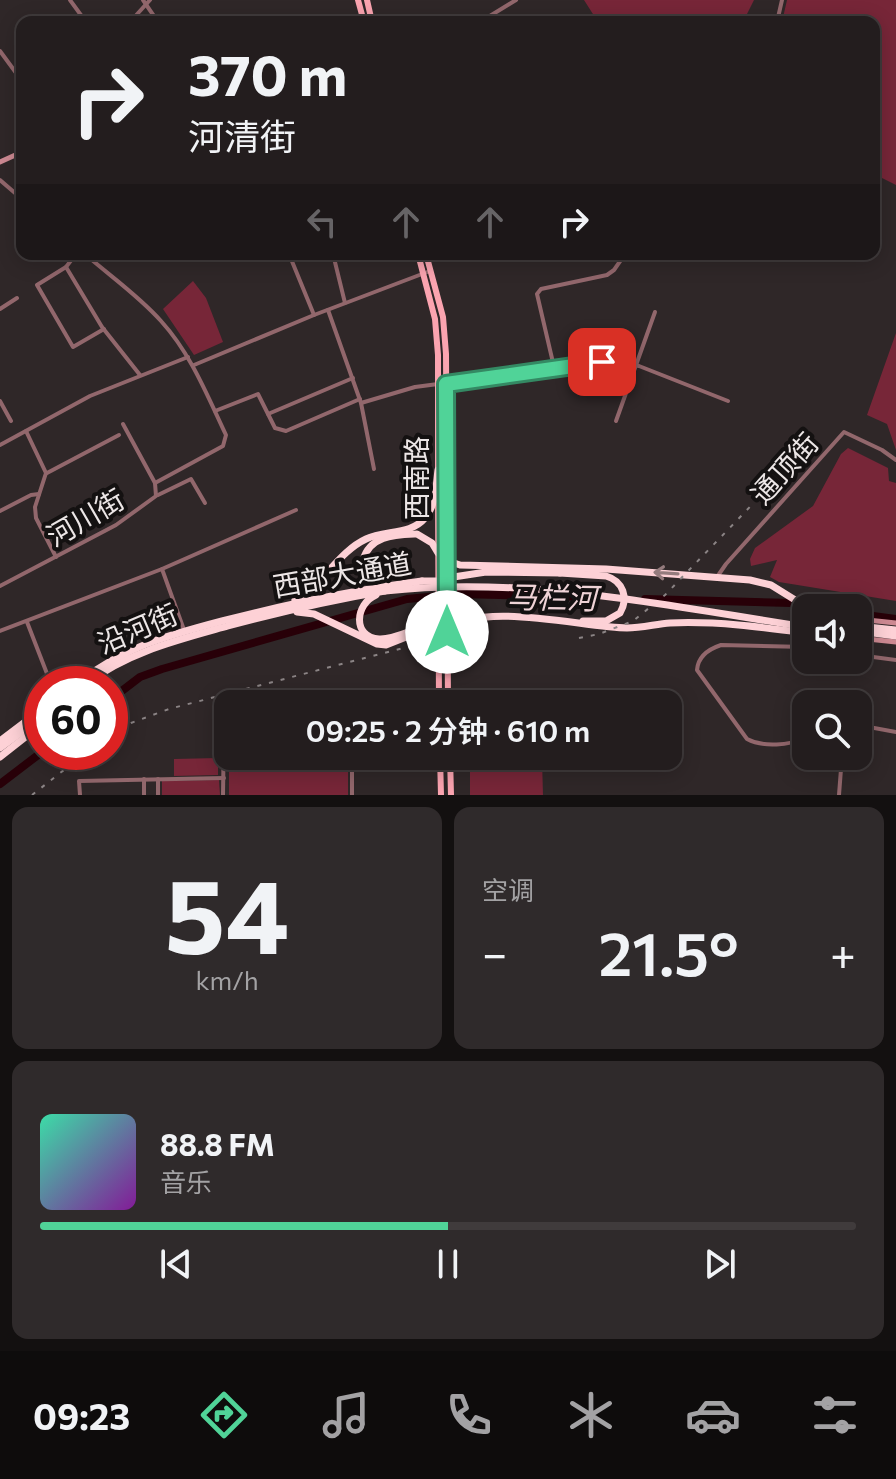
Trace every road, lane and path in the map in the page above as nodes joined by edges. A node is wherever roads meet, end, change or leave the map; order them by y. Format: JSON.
{"nodes":[{"id":1,"x":516,"y":0,"type":"edge"},
{"id":2,"x":490,"y":16,"type":"edge"},
{"id":3,"x":0,"y":51,"type":"edge"},
{"id":4,"x":16,"y":73,"type":"edge"},
{"id":5,"x":0,"y":180,"type":"edge"},
{"id":6,"x":16,"y":194,"type":"edge"},
{"id":7,"x":71,"y":260,"type":"edge"},
{"id":8,"x":92,"y":260,"type":"edge"},
{"id":9,"x":291,"y":260,"type":"edge"},
{"id":10,"x":334,"y":260,"type":"edge"},
{"id":11,"x":421,"y":260,"type":"edge"},
{"id":12,"x":426,"y":260,"type":"edge"},
{"id":13,"x":621,"y":260,"type":"edge"},
{"id":14,"x":66,"y":267,"type":"junction"},
{"id":15,"x":426,"y":273,"type":"junction"},
{"id":16,"x":17,"y":298,"type":"dead end"},
{"id":17,"x":345,"y":303,"type":"junction"},
{"id":18,"x":0,"y":309,"type":"edge"},
{"id":19,"x":328,"y":310,"type":"junction"},
{"id":20,"x":655,"y":312,"type":"dead end"},
{"id":21,"x":314,"y":315,"type":"junction"},
{"id":22,"x":104,"y":329,"type":"junction"},
{"id":23,"x":188,"y":357,"type":"junction"},
{"id":24,"x":194,"y":365,"type":"junction"},
{"id":25,"x":636,"y":365,"type":"junction"},
{"id":26,"x":554,"y":367,"type":"junction"},
{"id":27,"x":140,"y":375,"type":"junction"},
{"id":28,"x":353,"y":378,"type":"junction"},
{"id":29,"x":446,"y":384,"type":"junction"},
{"id":30,"x":438,"y":385,"type":"junction"},
{"id":31,"x":0,"y":401,"type":"edge"},
{"id":32,"x":360,"y":401,"type":"junction"},
{"id":33,"x":728,"y":401,"type":"dead end"},
{"id":34,"x":215,"y":411,"type":"junction"},
{"id":35,"x":268,"y":414,"type":"junction"},
{"id":36,"x":11,"y":421,"type":"dead end"},
{"id":37,"x":616,"y":421,"type":"dead end"},
{"id":38,"x":123,"y":424,"type":"dead end"},
{"id":39,"x":26,"y":431,"type":"junction"},
{"id":40,"x":119,"y":435,"type":"dead end"},
{"id":41,"x":0,"y":445,"type":"edge"},
{"id":42,"x":896,"y":460,"type":"edge"},
{"id":43,"x":374,"y":469,"type":"dead end"},
{"id":44,"x":438,"y":470,"type":"junction"},
{"id":45,"x":46,"y":473,"type":"junction"},
{"id":46,"x":155,"y":483,"type":"junction"},
{"id":47,"x":39,"y":494,"type":"junction"},
{"id":48,"x":156,"y":496,"type":"junction"},
{"id":49,"x":205,"y":503,"type":"dead end"},
{"id":50,"x":296,"y":510,"type":"dead end"},
{"id":51,"x":0,"y":511,"type":"edge"},
{"id":52,"x":443,"y":554,"type":"junction"},
{"id":53,"x":56,"y":557,"type":"junction"},
{"id":54,"x":162,"y":569,"type":"junction"},
{"id":55,"x":717,"y":577,"type":"junction"},
{"id":56,"x":422,"y":581,"type":"junction"},
{"id":57,"x":401,"y":584,"type":"junction"},
{"id":58,"x":0,"y":586,"type":"edge"},
{"id":59,"x":385,"y":591,"type":"junction"},
{"id":60,"x":792,"y":598,"type":"edge"},
{"id":61,"x":242,"y":616,"type":"junction"},
{"id":62,"x":441,"y":616,"type":"junction"},
{"id":63,"x":252,"y":620,"type":"junction"},
{"id":64,"x":27,"y":622,"type":"junction"},
{"id":65,"x":569,"y":622,"type":"junction"},
{"id":66,"x":892,"y":623,"type":"edge"},
{"id":67,"x":222,"y":625,"type":"junction"},
{"id":68,"x":792,"y":625,"type":"edge"},
{"id":69,"x":792,"y":625,"type":"edge"},
{"id":70,"x":792,"y":626,"type":"edge"},
{"id":71,"x":872,"y":627,"type":"edge"},
{"id":72,"x":184,"y":630,"type":"junction"},
{"id":73,"x":0,"y":631,"type":"edge"},
{"id":74,"x":872,"y":632,"type":"edge"},
{"id":75,"x":442,"y":633,"type":"junction"},
{"id":76,"x":872,"y":635,"type":"edge"},
{"id":77,"x":894,"y":637,"type":"edge"},
{"id":78,"x":792,"y":647,"type":"edge"},
{"id":79,"x":131,"y":656,"type":"junction"},
{"id":80,"x":872,"y":657,"type":"edge"},
{"id":81,"x":896,"y":660,"type":"edge"},
{"id":82,"x":44,"y":666,"type":"edge"},
{"id":83,"x":102,"y":666,"type":"edge"},
{"id":84,"x":115,"y":666,"type":"edge"},
{"id":85,"x":117,"y":666,"type":"edge"},
{"id":86,"x":440,"y":690,"type":"edge"},
{"id":87,"x":447,"y":690,"type":"edge"},
{"id":88,"x":24,"y":723,"type":"edge"},
{"id":89,"x":24,"y":727,"type":"edge"},
{"id":90,"x":872,"y":728,"type":"edge"},
{"id":91,"x":896,"y":732,"type":"edge"},
{"id":92,"x":24,"y":738,"type":"edge"},
{"id":93,"x":4,"y":739,"type":"edge"},
{"id":94,"x":792,"y":743,"type":"edge"},
{"id":95,"x":0,"y":748,"type":"edge"},
{"id":96,"x":0,"y":757,"type":"edge"},
{"id":97,"x":224,"y":770,"type":"edge"},
{"id":98,"x":352,"y":770,"type":"edge"},
{"id":99,"x":440,"y":770,"type":"edge"},
{"id":100,"x":450,"y":770,"type":"edge"},
{"id":101,"x":841,"y":770,"type":"edge"},
{"id":102,"x":224,"y":778,"type":"junction"},
{"id":103,"x":144,"y":779,"type":"junction"},
{"id":104,"x":158,"y":779,"type":"junction"},
{"id":105,"x":80,"y":795,"type":"edge"},
{"id":106,"x":144,"y":795,"type":"edge"},
{"id":107,"x":158,"y":795,"type":"edge"},
{"id":108,"x":223,"y":795,"type":"edge"},
{"id":109,"x":352,"y":795,"type":"edge"},
{"id":110,"x":441,"y":795,"type":"edge"},
{"id":111,"x":451,"y":795,"type":"edge"},
{"id":112,"x":839,"y":795,"type":"edge"}],
"edges":[{"from":1,"to":2,"type":"street"},
{"from":3,"to":4,"type":"street"},
{"from":5,"to":6,"type":"street"},
{"from":7,"to":14,"type":"street"},
{"from":8,"to":23,"type":"street","name":"河川街"},
{"from":9,"to":21,"type":"street"},
{"from":10,"to":17,"type":"street"},
{"from":11,"to":15,"type":"main road","name":"西南路"},
{"from":12,"to":15,"type":"main road","name":"西南路"},
{"from":13,"to":26,"type":"street"},
{"from":14,"to":22,"type":"street"},
{"from":14,"to":22,"type":"street"},
{"from":15,"to":17,"type":"street"},
{"from":15,"to":29,"type":"main road","name":"西南路"},
{"from":15,"to":30,"type":"main road","name":"西南路"},
{"from":16,"to":18,"type":"street"},
{"from":17,"to":19,"type":"street"},
{"from":19,"to":21,"type":"street"},
{"from":19,"to":28,"type":"street"},
{"from":20,"to":25,"type":"street"},
{"from":21,"to":24,"type":"street"},
{"from":22,"to":27,"type":"street"},
{"from":23,"to":24,"type":"street","name":"河川街"},
{"from":23,"to":27,"type":"street"},
{"from":24,"to":34,"type":"street","name":"河川街"},
{"from":25,"to":26,"type":"street"},
{"from":25,"to":33,"type":"street"},
{"from":25,"to":37,"type":"street"},
{"from":26,"to":29,"type":"street"},
{"from":27,"to":39,"type":"street"},
{"from":28,"to":32,"type":"street"},
{"from":28,"to":35,"type":"street"},
{"from":29,"to":30,"type":"street"},
{"from":29,"to":52,"type":"main road","name":"西南路"},
{"from":30,"to":32,"type":"street"},
{"from":30,"to":44,"type":"main road","name":"西南路"},
{"from":31,"to":36,"type":"street"},
{"from":32,"to":35,"type":"street"},
{"from":32,"to":43,"type":"street"},
{"from":34,"to":35,"type":"street"},
{"from":34,"to":46,"type":"street","name":"河川街"},
{"from":38,"to":46,"type":"street"},
{"from":39,"to":41,"type":"street"},
{"from":39,"to":45,"type":"street"},
{"from":40,"to":45,"type":"street"},
{"from":42,"to":55,"type":"street","name":"通顶街"},
{"from":44,"to":52,"type":"main road","name":"西南路"},
{"from":44,"to":61,"type":"highway"},
{"from":45,"to":47,"type":"street"},
{"from":46,"to":48,"type":"street","name":"河川街"},
{"from":47,"to":51,"type":"street"},
{"from":47,"to":53,"type":"street"},
{"from":48,"to":49,"type":"street"},
{"from":48,"to":53,"type":"street","name":"河川街"},
{"from":50,"to":54,"type":"street"},
{"from":55,"to":52,"type":"highway","one_way":true},
{"from":52,"to":57,"type":"highway"},
{"from":52,"to":62,"type":"main road","name":"西南路"},
{"from":53,"to":58,"type":"street","name":"河川街"},
{"from":54,"to":64,"type":"street"},
{"from":54,"to":72,"type":"street"},
{"from":55,"to":60,"type":"highway"},
{"from":56,"to":57,"type":"highway","name":"西部大通道"},
{"from":56,"to":65,"type":"highway","bridge":true},
{"from":56,"to":68,"type":"highway","name":"西部大通道","bridge":true},
{"from":57,"to":61,"type":"highway","name":"西部大通道","bridge":true},
{"from":59,"to":62,"type":"highway"},
{"from":59,"to":63,"type":"highway","name":"西部大通道"},
{"from":59,"to":69,"type":"highway","name":"西部大通道","bridge":true},
{"from":61,"to":67,"type":"highway","name":"西部大通道"},
{"from":62,"to":75,"type":"main road","name":"西南路"},
{"from":63,"to":67,"type":"highway","name":"西部大通道"},
{"from":63,"to":75,"type":"highway"},
{"from":64,"to":73,"type":"street"},
{"from":64,"to":82,"type":"street"},
{"from":65,"to":70,"type":"highway"},
{"from":65,"to":75,"type":"highway"},
{"from":66,"to":71,"type":"main road"},
{"from":67,"to":72,"type":"highway","name":"沿河街"},
{"from":67,"to":79,"type":"highway","name":"沿河街"},
{"from":72,"to":83,"type":"highway","name":"沿河街"},
{"from":74,"to":77,"type":"highway"},
{"from":75,"to":86,"type":"main road","name":"西南路"},
{"from":75,"to":87,"type":"main road","name":"西南路"},
{"from":76,"to":77,"type":"highway"},
{"from":78,"to":94,"type":"street"},
{"from":79,"to":84,"type":"highway","name":"沿河街"},
{"from":79,"to":85,"type":"highway"},
{"from":80,"to":81,"type":"street"},
{"from":88,"to":93,"type":"highway"},
{"from":89,"to":93,"type":"highway"},
{"from":90,"to":91,"type":"street"},
{"from":92,"to":96,"type":"highway"},
{"from":93,"to":95,"type":"highway"},
{"from":97,"to":102,"type":"street"},
{"from":98,"to":109,"type":"street"},
{"from":99,"to":110,"type":"main road"},
{"from":100,"to":111,"type":"main road"},
{"from":101,"to":112,"type":"street"},
{"from":102,"to":104,"type":"street"},
{"from":102,"to":108,"type":"street"},
{"from":103,"to":104,"type":"street"},
{"from":103,"to":105,"type":"street"},
{"from":103,"to":106,"type":"street"},
{"from":104,"to":107,"type":"street"}]}
